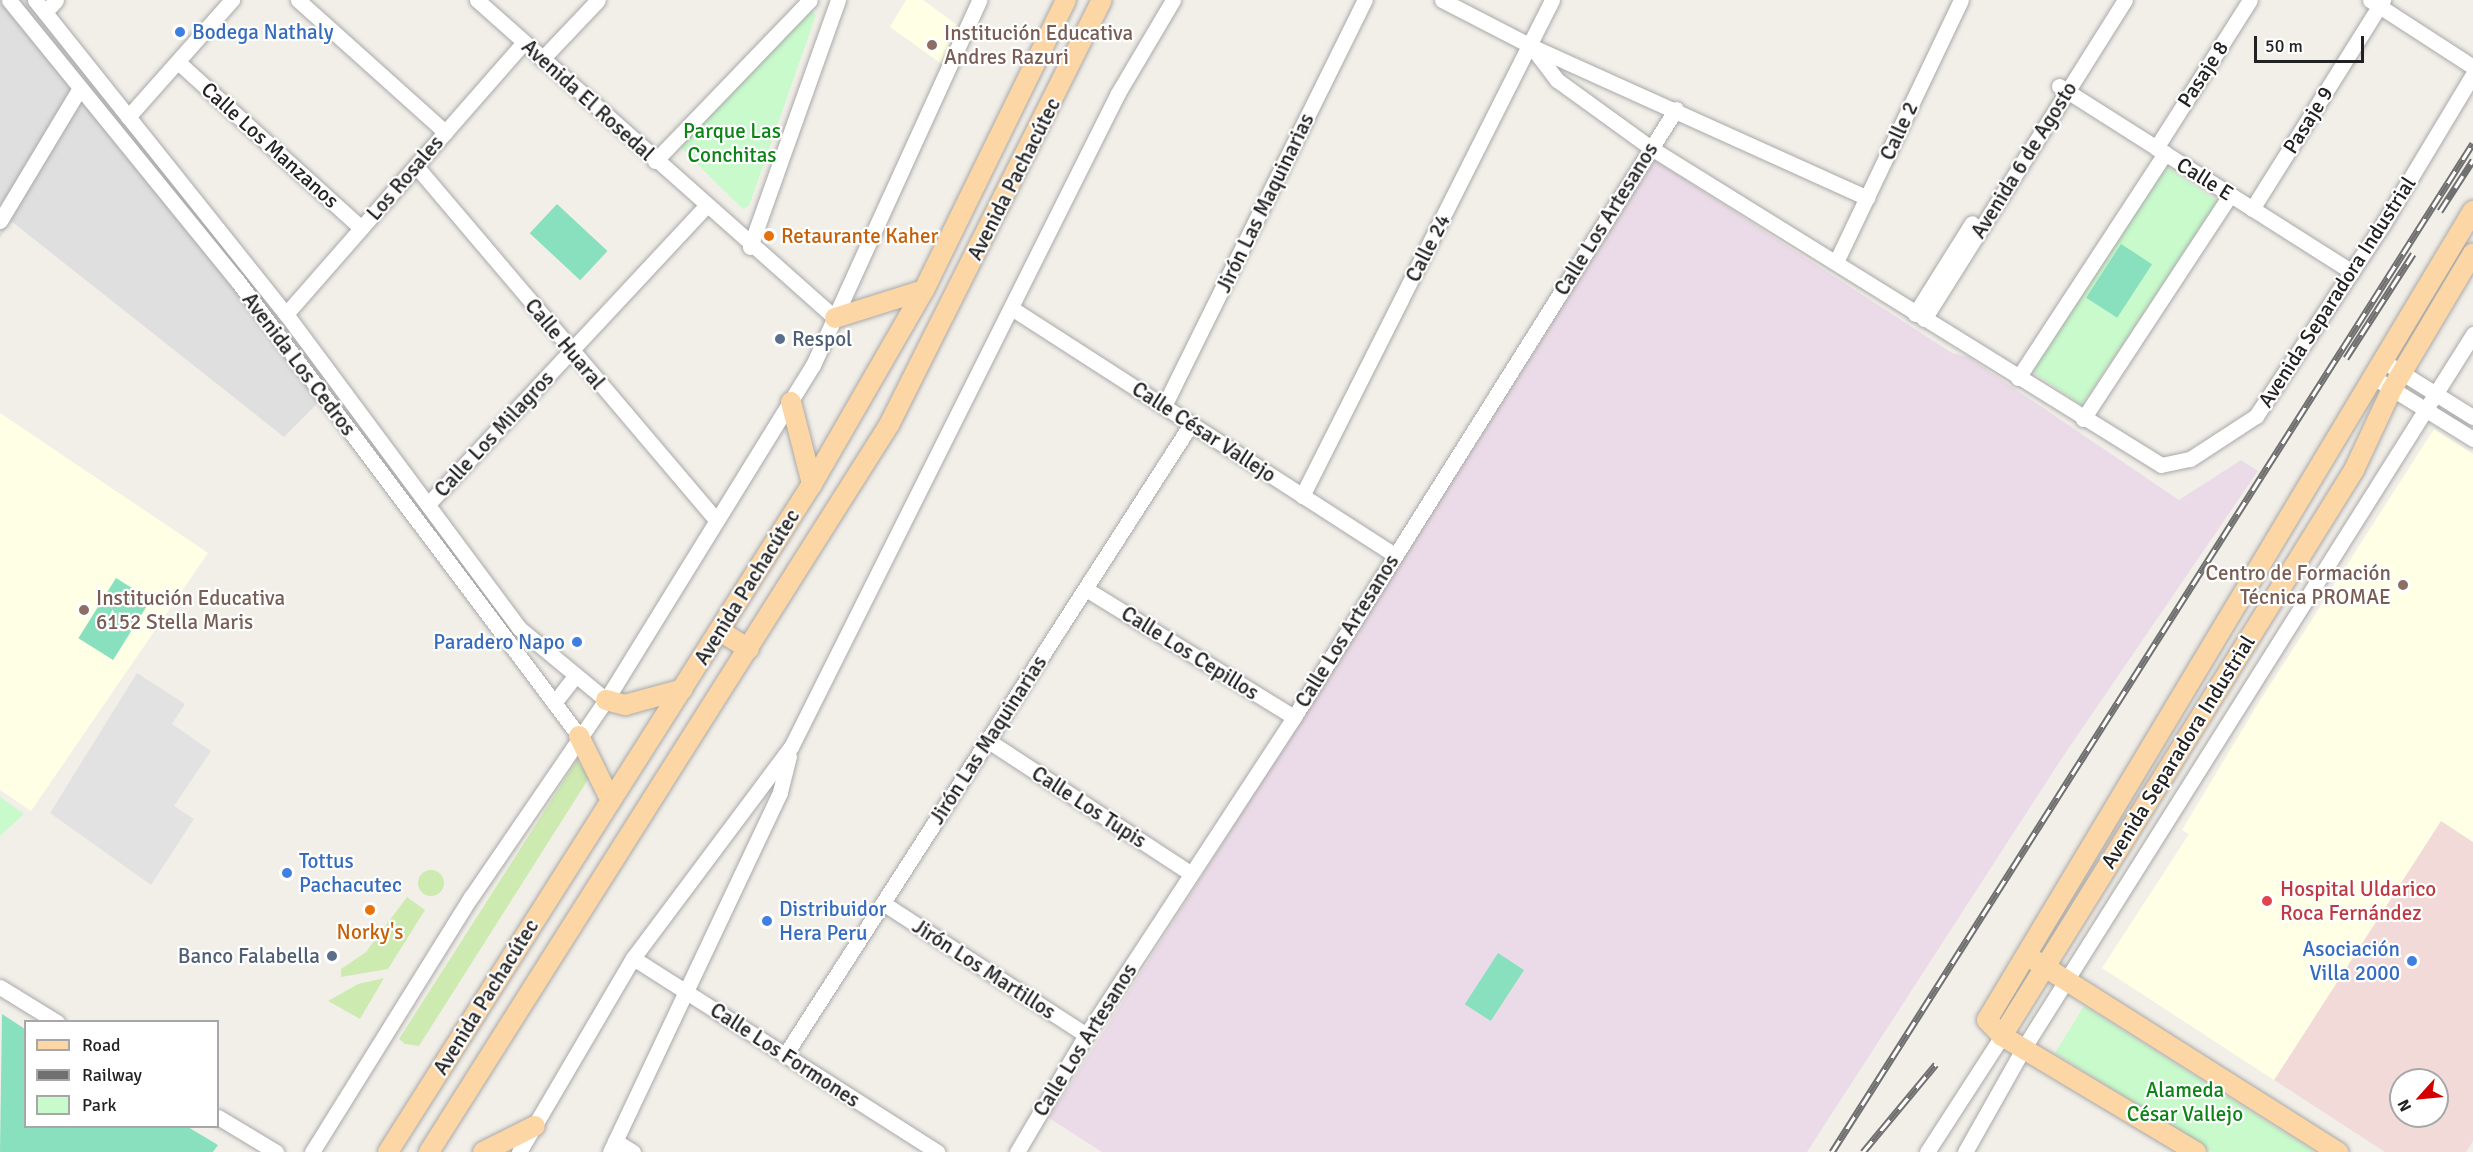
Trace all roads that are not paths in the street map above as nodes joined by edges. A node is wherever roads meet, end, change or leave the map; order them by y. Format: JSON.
{"nodes":[{"id":1,"x":9,"y":0,"type":"edge"},
{"id":2,"x":56,"y":0,"type":"edge"},
{"id":3,"x":232,"y":0,"type":"edge"},
{"id":4,"x":298,"y":0,"type":"edge"},
{"id":5,"x":477,"y":0,"type":"edge"},
{"id":6,"x":598,"y":0,"type":"edge"},
{"id":7,"x":810,"y":0,"type":"edge"},
{"id":8,"x":838,"y":0,"type":"edge"},
{"id":9,"x":979,"y":0,"type":"edge"},
{"id":10,"x":1066,"y":0,"type":"edge"},
{"id":11,"x":1102,"y":0,"type":"edge"},
{"id":12,"x":1173,"y":0,"type":"edge"},
{"id":13,"x":1365,"y":0,"type":"edge"},
{"id":14,"x":1442,"y":0,"type":"edge"},
{"id":15,"x":1552,"y":0,"type":"edge"},
{"id":16,"x":1961,"y":0,"type":"edge"},
{"id":17,"x":2250,"y":0,"type":"edge"},
{"id":18,"x":2119,"y":1,"type":"edge"},
{"id":19,"x":2377,"y":2,"type":"edge"},
{"id":20,"x":40,"y":6,"type":"edge"},
{"id":21,"x":1048,"y":38,"type":"junction"},
{"id":22,"x":524,"y":42,"type":"junction"},
{"id":23,"x":1530,"y":46,"type":"junction"},
{"id":24,"x":1077,"y":52,"type":"junction"},
{"id":25,"x":542,"y":59,"type":"junction"},
{"id":26,"x":178,"y":62,"type":"junction"},
{"id":27,"x":2473,"y":67,"type":"edge"},
{"id":28,"x":2473,"y":74,"type":"edge"},
{"id":29,"x":80,"y":88,"type":"junction"},
{"id":30,"x":2063,"y":89,"type":"junction"},
{"id":31,"x":1676,"y":108,"type":"junction"},
{"id":32,"x":128,"y":117,"type":"junction"},
{"id":33,"x":446,"y":132,"type":"junction"},
{"id":34,"x":1651,"y":148,"type":"junction"},
{"id":35,"x":2160,"y":151,"type":"junction"},
{"id":36,"x":655,"y":161,"type":"junction"},
{"id":37,"x":416,"y":166,"type":"junction"},
{"id":38,"x":2230,"y":195,"type":"junction"},
{"id":39,"x":1867,"y":198,"type":"junction"},
{"id":40,"x":706,"y":206,"type":"junction"},
{"id":41,"x":2252,"y":209,"type":"junction"},
{"id":42,"x":2473,"y":211,"type":"edge"},
{"id":43,"x":0,"y":221,"type":"edge"},
{"id":44,"x":361,"y":228,"type":"junction"},
{"id":45,"x":750,"y":247,"type":"junction"},
{"id":46,"x":2473,"y":253,"type":"edge"},
{"id":47,"x":1836,"y":262,"type":"junction"},
{"id":48,"x":2352,"y":272,"type":"junction"},
{"id":49,"x":924,"y":290,"type":"junction"},
{"id":50,"x":1013,"y":309,"type":"junction"},
{"id":51,"x":285,"y":314,"type":"junction"},
{"id":52,"x":1919,"y":316,"type":"junction"},
{"id":53,"x":835,"y":318,"type":"junction"},
{"id":54,"x":2473,"y":334,"type":"edge"},
{"id":55,"x":571,"y":351,"type":"junction"},
{"id":56,"x":2378,"y":369,"type":"junction"},
{"id":57,"x":2018,"y":378,"type":"junction"},
{"id":58,"x":2396,"y":380,"type":"junction"},
{"id":59,"x":2433,"y":392,"type":"junction"},
{"id":60,"x":791,"y":402,"type":"junction"},
{"id":61,"x":1164,"y":406,"type":"junction"},
{"id":62,"x":2424,"y":408,"type":"junction"},
{"id":63,"x":2473,"y":417,"type":"edge"},
{"id":64,"x":2083,"y":419,"type":"junction"},
{"id":65,"x":1191,"y":424,"type":"junction"},
{"id":66,"x":2473,"y":439,"type":"edge"},
{"id":67,"x":812,"y":484,"type":"junction"},
{"id":68,"x":1302,"y":496,"type":"junction"},
{"id":69,"x":429,"y":503,"type":"junction"},
{"id":70,"x":716,"y":520,"type":"junction"},
{"id":71,"x":1395,"y":555,"type":"junction"},
{"id":72,"x":1086,"y":589,"type":"junction"},
{"id":73,"x":720,"y":631,"type":"junction"},
{"id":74,"x":749,"y":649,"type":"junction"},
{"id":75,"x":575,"y":676,"type":"junction"},
{"id":76,"x":683,"y":689,"type":"junction"},
{"id":77,"x":606,"y":700,"type":"junction"},
{"id":78,"x":554,"y":703,"type":"junction"},
{"id":79,"x":1294,"y":717,"type":"junction"},
{"id":80,"x":579,"y":736,"type":"junction"},
{"id":81,"x":987,"y":740,"type":"junction"},
{"id":82,"x":791,"y":747,"type":"junction"},
{"id":83,"x":611,"y":801,"type":"junction"},
{"id":84,"x":1190,"y":873,"type":"junction"},
{"id":85,"x":883,"y":903,"type":"junction"},
{"id":86,"x":2025,"y":954,"type":"junction"},
{"id":87,"x":633,"y":958,"type":"junction"},
{"id":88,"x":2044,"y":968,"type":"junction"},
{"id":89,"x":0,"y":979,"type":"edge"},
{"id":90,"x":2067,"y":981,"type":"junction"},
{"id":91,"x":5,"y":990,"type":"edge"},
{"id":92,"x":685,"y":991,"type":"junction"},
{"id":93,"x":54,"y":1020,"type":"edge"},
{"id":94,"x":1086,"y":1035,"type":"junction"},
{"id":95,"x":2002,"y":1036,"type":"junction"},
{"id":96,"x":2023,"y":1049,"type":"junction"},
{"id":97,"x":785,"y":1055,"type":"junction"},
{"id":98,"x":219,"y":1118,"type":"edge"},
{"id":99,"x":535,"y":1126,"type":"junction"},
{"id":100,"x":613,"y":1146,"type":"edge"},
{"id":101,"x":276,"y":1152,"type":"edge"},
{"id":102,"x":312,"y":1152,"type":"edge"},
{"id":103,"x":388,"y":1152,"type":"edge"},
{"id":104,"x":429,"y":1152,"type":"edge"},
{"id":105,"x":483,"y":1152,"type":"edge"},
{"id":106,"x":519,"y":1152,"type":"edge"},
{"id":107,"x":633,"y":1152,"type":"edge"},
{"id":108,"x":937,"y":1152,"type":"edge"},
{"id":109,"x":1017,"y":1152,"type":"edge"},
{"id":110,"x":1927,"y":1152,"type":"edge"},
{"id":111,"x":1965,"y":1152,"type":"edge"},
{"id":112,"x":2196,"y":1152,"type":"edge"},
{"id":113,"x":2338,"y":1152,"type":"edge"}],
"edges":[{"from":1,"to":29,"type":"street","name":"Avenida Los Cedros"},
{"from":2,"to":20,"type":"street"},
{"from":3,"to":26,"type":"street"},
{"from":4,"to":33,"type":"street"},
{"from":5,"to":22,"type":"street","name":"Avenida El Rosedal"},
{"from":6,"to":25,"type":"street"},
{"from":7,"to":36,"type":"street"},
{"from":8,"to":45,"type":"street"},
{"from":9,"to":53,"type":"street"},
{"from":10,"to":21,"type":"main road","name":"Avenida Pachacútec"},
{"from":11,"to":24,"type":"main road","name":"Avenida Pachacútec"},
{"from":12,"to":50,"type":"street"},
{"from":13,"to":61,"type":"street","name":"Jirón Las Maquinarias"},
{"from":14,"to":23,"type":"street"},
{"from":15,"to":23,"type":"street","name":"Calle 24"},
{"from":16,"to":39,"type":"street","name":"Calle 2"},
{"from":17,"to":35,"type":"street","name":"Pasaje 8"},
{"from":18,"to":30,"type":"street","name":"Avenida 6 de Agosto"},
{"from":19,"to":27,"type":"street"},
{"from":19,"to":41,"type":"street","name":"Pasaje 9"},
{"from":20,"to":32,"type":"street","name":"Avenida Los Cedros"},
{"from":21,"to":24,"type":"main road"},
{"from":21,"to":49,"type":"main road","name":"Avenida Pachacútec"},
{"from":22,"to":25,"type":"street","name":"Avenida El Rosedal"},
{"from":22,"to":33,"type":"street","name":"Los Rosales"},
{"from":23,"to":31,"type":"street"},
{"from":23,"to":34,"type":"street"},
{"from":23,"to":68,"type":"street","name":"Calle 24"},
{"from":24,"to":74,"type":"main road","name":"Avenida Pachacútec"},
{"from":25,"to":36,"type":"street","name":"Avenida El Rosedal"},
{"from":26,"to":32,"type":"street"},
{"from":26,"to":44,"type":"street","name":"Calle Los Manzanos"},
{"from":28,"to":48,"type":"street","name":"Avenida Separadora Industrial"},
{"from":29,"to":43,"type":"street"},
{"from":29,"to":78,"type":"street","name":"Avenida Los Cedros"},
{"from":30,"to":35,"type":"street","name":"Calle E"},
{"from":30,"to":52,"type":"street","name":"Avenida 6 de Agosto"},
{"from":31,"to":34,"type":"street","name":"Calle Los Artesanos"},
{"from":31,"to":39,"type":"street"},
{"from":32,"to":51,"type":"street","name":"Avenida Los Cedros"},
{"from":33,"to":37,"type":"street","name":"Los Rosales"},
{"from":34,"to":47,"type":"street"},
{"from":34,"to":71,"type":"street","name":"Calle Los Artesanos"},
{"from":35,"to":38,"type":"street","name":"Calle E"},
{"from":35,"to":57,"type":"street","name":"Pasaje 8"},
{"from":36,"to":40,"type":"street","name":"Avenida El Rosedal"},
{"from":37,"to":44,"type":"street","name":"Los Rosales"},
{"from":37,"to":55,"type":"street","name":"Calle Huaral"},
{"from":38,"to":41,"type":"street","name":"Calle E"},
{"from":38,"to":64,"type":"street"},
{"from":39,"to":47,"type":"street","name":"Calle 2"},
{"from":40,"to":45,"type":"street","name":"Avenida El Rosedal"},
{"from":40,"to":55,"type":"street","name":"Calle Los Milagros"},
{"from":41,"to":48,"type":"street","name":"Calle E"},
{"from":42,"to":56,"type":"main road","name":"Avenida Separadora Industrial"},
{"from":44,"to":51,"type":"street","name":"Los Rosales"},
{"from":45,"to":53,"type":"street","name":"Avenida El Rosedal"},
{"from":46,"to":58,"type":"main road","name":"Avenida Separadora Industrial"},
{"from":47,"to":52,"type":"street"},
{"from":48,"to":64,"type":"street","name":"Avenida Separadora Industrial"},
{"from":49,"to":53,"type":"main road"},
{"from":49,"to":67,"type":"main road","name":"Avenida Pachacútec"},
{"from":50,"to":61,"type":"street","name":"Calle César Vallejo"},
{"from":50,"to":82,"type":"street"},
{"from":51,"to":69,"type":"street","name":"Avenida Los Cedros"},
{"from":52,"to":57,"type":"street"},
{"from":53,"to":60,"type":"street"},
{"from":54,"to":59,"type":"street","name":"Avenida Separadora Industrial"},
{"from":55,"to":69,"type":"street","name":"Calle Los Milagros"},
{"from":55,"to":70,"type":"street","name":"Calle Huaral"},
{"from":56,"to":58,"type":"street"},
{"from":56,"to":86,"type":"main road","name":"Avenida Separadora Industrial"},
{"from":57,"to":64,"type":"street"},
{"from":58,"to":59,"type":"street"},
{"from":58,"to":62,"type":"street"},
{"from":58,"to":88,"type":"main road","name":"Avenida Separadora Industrial"},
{"from":59,"to":62,"type":"street","name":"Avenida Separadora Industrial"},
{"from":59,"to":63,"type":"street"},
{"from":60,"to":67,"type":"main road"},
{"from":60,"to":70,"type":"street"},
{"from":61,"to":65,"type":"street","name":"Calle César Vallejo"},
{"from":62,"to":66,"type":"street"},
{"from":62,"to":90,"type":"street","name":"Avenida Separadora Industrial"},
{"from":65,"to":68,"type":"street","name":"Calle César Vallejo"},
{"from":65,"to":72,"type":"street","name":"Jirón Las Maquinarias"},
{"from":67,"to":73,"type":"main road","name":"Avenida Pachacútec"},
{"from":68,"to":71,"type":"street","name":"Calle César Vallejo"},
{"from":69,"to":75,"type":"street","name":"Avenida Los Cedros"},
{"from":70,"to":77,"type":"street"},
{"from":71,"to":79,"type":"street","name":"Calle Los Artesanos"},
{"from":72,"to":79,"type":"street","name":"Calle Los Cepillos"},
{"from":72,"to":81,"type":"street","name":"Jirón Las Maquinarias"},
{"from":73,"to":74,"type":"main road"},
{"from":73,"to":76,"type":"main road","name":"Avenida Pachacútec"},
{"from":74,"to":104,"type":"main road","name":"Avenida Pachacútec"},
{"from":75,"to":77,"type":"street","name":"Avenida Los Cedros"},
{"from":75,"to":78,"type":"street"},
{"from":76,"to":77,"type":"main road"},
{"from":76,"to":83,"type":"main road","name":"Avenida Pachacútec"},
{"from":77,"to":80,"type":"street"},
{"from":78,"to":80,"type":"street","name":"Avenida Los Cedros"},
{"from":79,"to":84,"type":"street","name":"Calle Los Artesanos"},
{"from":80,"to":83,"type":"main road"},
{"from":80,"to":102,"type":"street"},
{"from":81,"to":84,"type":"street","name":"Calle Los Tupis"},
{"from":81,"to":85,"type":"street","name":"Jirón Las Maquinarias"},
{"from":82,"to":87,"type":"street"},
{"from":82,"to":92,"type":"street"},
{"from":83,"to":103,"type":"main road","name":"Avenida Pachacútec"},
{"from":84,"to":94,"type":"street","name":"Calle Los Artesanos"},
{"from":85,"to":94,"type":"street","name":"Jirón Los Martillos"},
{"from":85,"to":97,"type":"street","name":"Jirón Las Maquinarias"},
{"from":86,"to":88,"type":"main road"},
{"from":86,"to":95,"type":"main road","name":"Avenida Separadora Industrial"},
{"from":87,"to":92,"type":"street","name":"Calle Los Formones"},
{"from":87,"to":99,"type":"street"},
{"from":88,"to":90,"type":"main road"},
{"from":88,"to":95,"type":"main road","name":"Avenida Separadora Industrial"},
{"from":89,"to":91,"type":"street"},
{"from":90,"to":96,"type":"street","name":"Avenida Separadora Industrial"},
{"from":90,"to":113,"type":"main road"},
{"from":91,"to":93,"type":"street"},
{"from":92,"to":97,"type":"street","name":"Calle Los Formones"},
{"from":92,"to":100,"type":"street"},
{"from":94,"to":109,"type":"street","name":"Calle Los Artesanos"},
{"from":95,"to":96,"type":"main road"},
{"from":95,"to":110,"type":"street","name":"Avenida Separadora Industrial"},
{"from":96,"to":111,"type":"street","name":"Avenida Separadora Industrial"},
{"from":96,"to":112,"type":"main road"},
{"from":97,"to":108,"type":"street","name":"Calle Los Formones"},
{"from":98,"to":101,"type":"street"},
{"from":99,"to":105,"type":"main road"},
{"from":99,"to":106,"type":"street"},
{"from":100,"to":107,"type":"street"}]}
